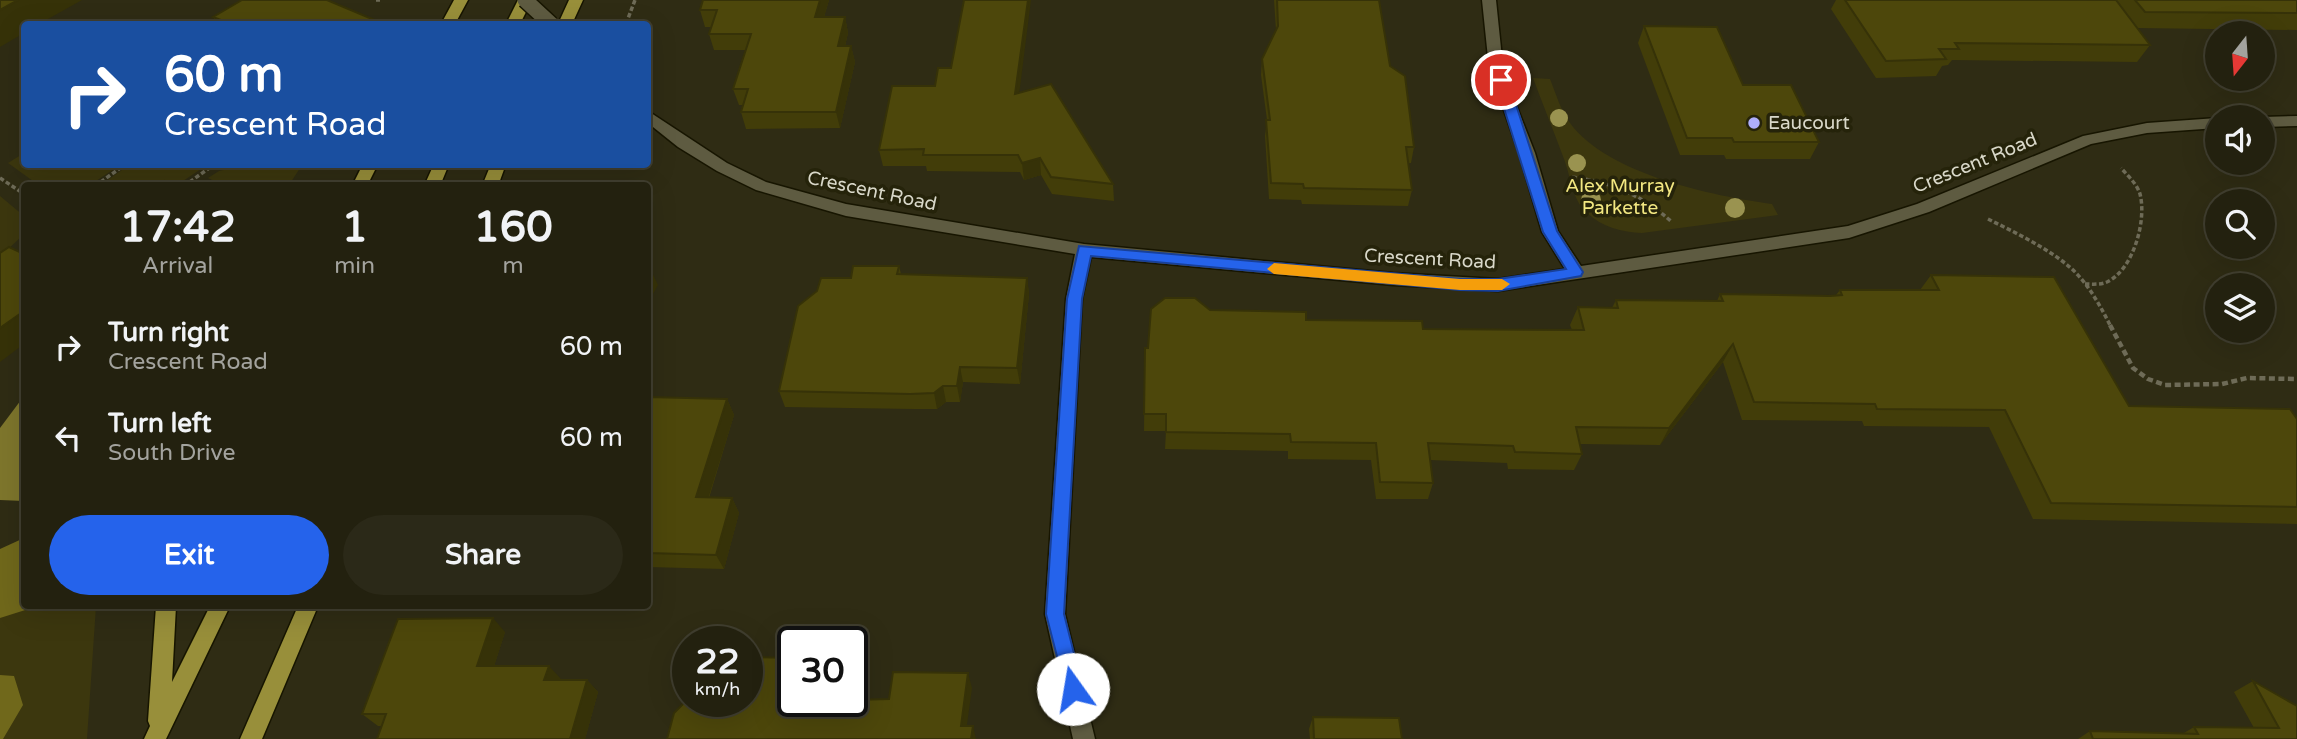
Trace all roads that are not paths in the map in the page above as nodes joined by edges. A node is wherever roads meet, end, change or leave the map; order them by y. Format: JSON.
{"nodes":[{"id":1,"x":461,"y":0,"type":"edge"},
{"id":2,"x":525,"y":0,"type":"edge"},
{"id":3,"x":576,"y":0,"type":"edge"},
{"id":4,"x":1489,"y":0,"type":"edge"},
{"id":5,"x":450,"y":21,"type":"edge"},
{"id":6,"x":514,"y":21,"type":"edge"},
{"id":7,"x":548,"y":21,"type":"edge"},
{"id":8,"x":566,"y":21,"type":"edge"},
{"id":9,"x":651,"y":118,"type":"edge"},
{"id":10,"x":2297,"y":121,"type":"edge"},
{"id":11,"x":2275,"y":122,"type":"edge"},
{"id":12,"x":2205,"y":124,"type":"edge"},
{"id":13,"x":1084,"y":250,"type":"junction"},
{"id":14,"x":1576,"y":272,"type":"junction"},
{"id":15,"x":166,"y":609,"type":"edge"},
{"id":16,"x":219,"y":609,"type":"edge"},
{"id":17,"x":307,"y":609,"type":"edge"},
{"id":18,"x":157,"y":733,"type":"edge"},
{"id":19,"x":251,"y":739,"type":"edge"},
{"id":20,"x":1084,"y":739,"type":"edge"}],
"edges":[{"from":1,"to":5,"type":"main road"},
{"from":2,"to":6,"type":"main road"},
{"from":2,"to":7,"type":"street","bridge":true},
{"from":3,"to":8,"type":"main road"},
{"from":4,"to":14,"type":"street"},
{"from":9,"to":13,"type":"street","name":"Crescent Road"},
{"from":10,"to":11,"type":"street"},
{"from":12,"to":14,"type":"street","name":"Crescent Road"},
{"from":13,"to":14,"type":"street","name":"Crescent Road"},
{"from":13,"to":20,"type":"street"},
{"from":15,"to":18,"type":"main road"},
{"from":16,"to":18,"type":"main road"},
{"from":17,"to":19,"type":"main road"}]}
